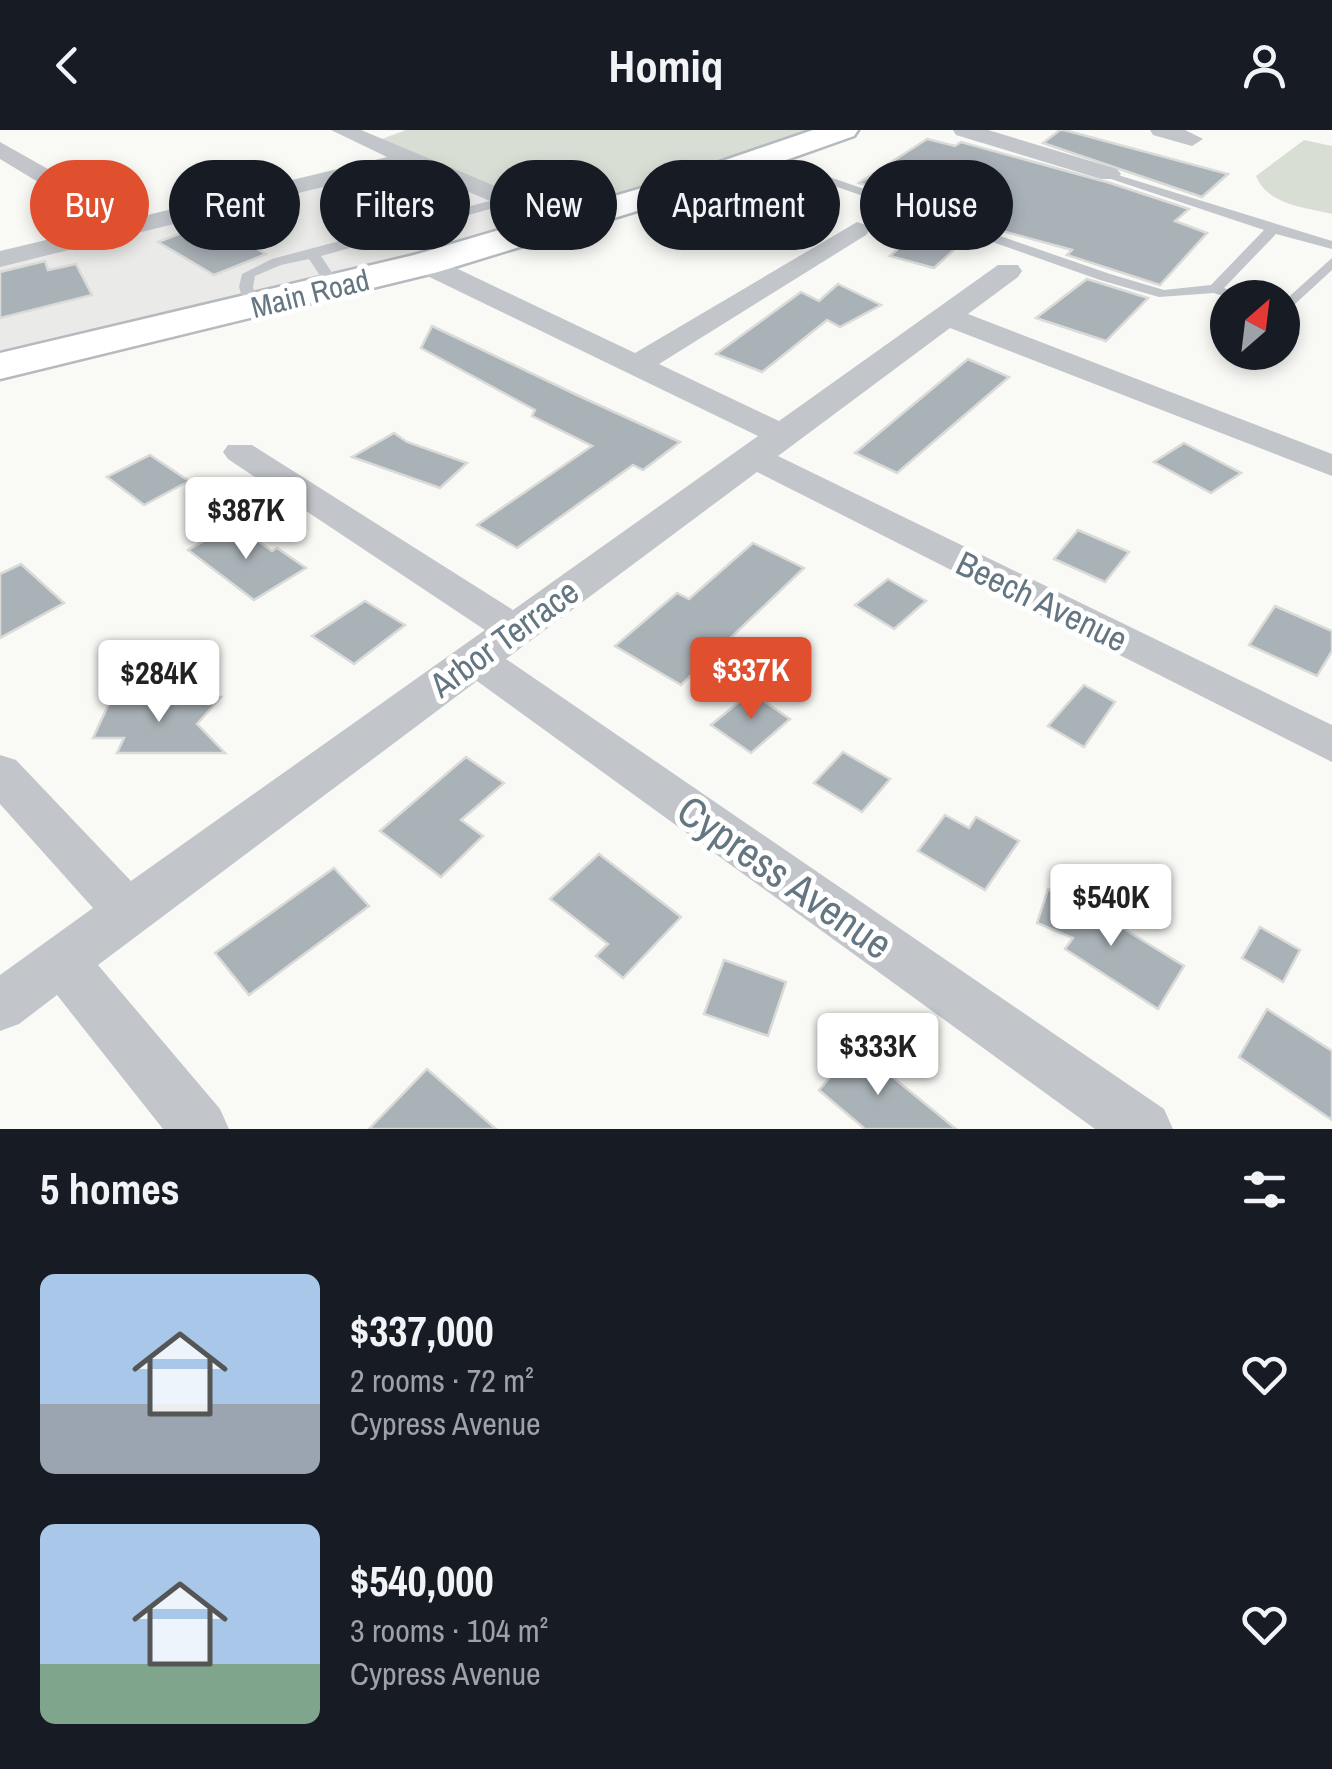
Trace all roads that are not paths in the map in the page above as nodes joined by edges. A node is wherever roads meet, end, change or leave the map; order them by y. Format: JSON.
{"nodes":[{"id":1,"x":342,"y":130,"type":"edge"},
{"id":2,"x":844,"y":130,"type":"edge"},
{"id":3,"x":964,"y":130,"type":"edge"},
{"id":4,"x":1160,"y":130,"type":"edge"},
{"id":5,"x":1192,"y":139,"type":"dead end"},
{"id":6,"x":0,"y":149,"type":"edge"},
{"id":7,"x":765,"y":158,"type":"junction"},
{"id":8,"x":410,"y":159,"type":"junction"},
{"id":9,"x":30,"y":167,"type":"edge"},
{"id":10,"x":1109,"y":174,"type":"joint"},
{"id":11,"x":490,"y":192,"type":"edge"},
{"id":12,"x":490,"y":205,"type":"edge"},
{"id":13,"x":617,"y":207,"type":"edge"},
{"id":14,"x":149,"y":223,"type":"edge"},
{"id":15,"x":1272,"y":229,"type":"junction"},
{"id":16,"x":857,"y":230,"type":"dead end"},
{"id":17,"x":490,"y":245,"type":"edge"},
{"id":18,"x":1332,"y":245,"type":"edge"},
{"id":19,"x":34,"y":250,"type":"edge"},
{"id":20,"x":313,"y":254,"type":"junction"},
{"id":21,"x":0,"y":258,"type":"edge"},
{"id":22,"x":1332,"y":262,"type":"edge"},
{"id":23,"x":425,"y":264,"type":"junction"},
{"id":24,"x":1008,"y":270,"type":"dead end"},
{"id":25,"x":1223,"y":280,"type":"edge"},
{"id":26,"x":334,"y":286,"type":"junction"},
{"id":27,"x":1210,"y":289,"type":"edge"},
{"id":28,"x":1300,"y":294,"type":"edge"},
{"id":29,"x":252,"y":307,"type":"junction"},
{"id":30,"x":946,"y":316,"type":"junction"},
{"id":31,"x":637,"y":365,"type":"junction"},
{"id":32,"x":0,"y":366,"type":"edge"},
{"id":33,"x":768,"y":446,"type":"junction"},
{"id":34,"x":240,"y":452,"type":"dead end"},
{"id":35,"x":1332,"y":466,"type":"edge"},
{"id":36,"x":515,"y":630,"type":"junction"},
{"id":37,"x":476,"y":659,"type":"junction"},
{"id":38,"x":1332,"y":745,"type":"edge"},
{"id":39,"x":0,"y":774,"type":"edge"},
{"id":40,"x":128,"y":912,"type":"junction"},
{"id":41,"x":62,"y":961,"type":"junction"},
{"id":42,"x":0,"y":1006,"type":"edge"},
{"id":43,"x":200,"y":1129,"type":"edge"},
{"id":44,"x":1144,"y":1129,"type":"edge"}],
"edges":[{"from":1,"to":8,"type":"street"},
{"from":2,"to":7,"type":"main road","name":"Main Road"},
{"from":3,"to":10,"type":"street"},
{"from":4,"to":5,"type":"street"},
{"from":6,"to":9,"type":"street"},
{"from":7,"to":13,"type":"main road","name":"Main Road"},
{"from":7,"to":27,"type":"lane"},
{"from":8,"to":11,"type":"street"},
{"from":8,"to":14,"type":"street"},
{"from":10,"to":15,"type":"lane"},
{"from":12,"to":20,"type":"lane"},
{"from":15,"to":18,"type":"lane"},
{"from":15,"to":25,"type":"lane"},
{"from":16,"to":31,"type":"street"},
{"from":17,"to":23,"type":"main road","name":"Main Road"},
{"from":19,"to":21,"type":"street"},
{"from":20,"to":26,"type":"lane"},
{"from":20,"to":29,"type":"lane"},
{"from":22,"to":28,"type":"lane"},
{"from":23,"to":26,"type":"main road","name":"Main Road"},
{"from":23,"to":31,"type":"street","name":"Beech Avenue"},
{"from":24,"to":30,"type":"street","name":"Arbor Terrace"},
{"from":26,"to":29,"type":"main road","name":"Main Road"},
{"from":29,"to":32,"type":"main road","name":"Main Road"},
{"from":30,"to":33,"type":"street","name":"Arbor Terrace"},
{"from":30,"to":35,"type":"street"},
{"from":31,"to":33,"type":"street","name":"Beech Avenue"},
{"from":33,"to":36,"type":"street","name":"Arbor Terrace"},
{"from":33,"to":38,"type":"street","name":"Beech Avenue"},
{"from":34,"to":36,"type":"street"},
{"from":36,"to":37,"type":"street","name":"Arbor Terrace"},
{"from":37,"to":40,"type":"street","name":"Arbor Terrace"},
{"from":37,"to":44,"type":"street","name":"Cypress Avenue"},
{"from":39,"to":40,"type":"street"},
{"from":40,"to":41,"type":"street","name":"Arbor Terrace"},
{"from":41,"to":42,"type":"street","name":"Arbor Terrace"},
{"from":41,"to":43,"type":"street"}]}
